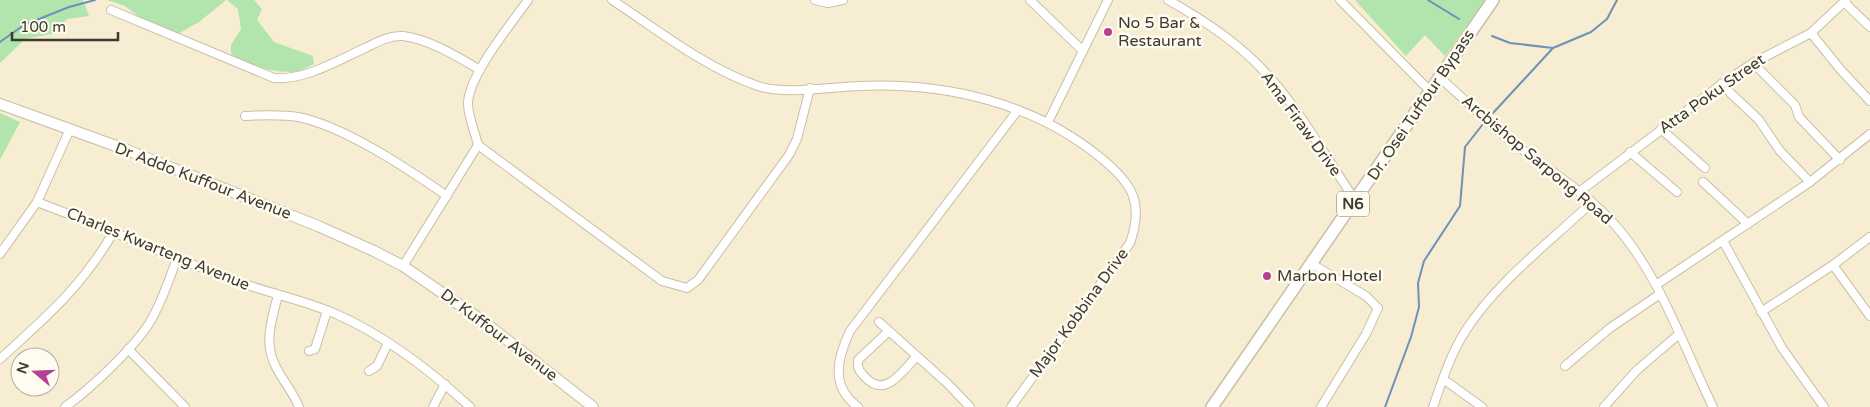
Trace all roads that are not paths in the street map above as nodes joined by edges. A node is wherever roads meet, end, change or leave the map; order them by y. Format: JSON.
{"nodes":[{"id":1,"x":528,"y":0,"type":"edge"},
{"id":2,"x":612,"y":0,"type":"edge"},
{"id":3,"x":815,"y":0,"type":"edge"},
{"id":4,"x":843,"y":0,"type":"edge"},
{"id":5,"x":1030,"y":0,"type":"edge"},
{"id":6,"x":1108,"y":0,"type":"edge"},
{"id":7,"x":1168,"y":0,"type":"edge"},
{"id":8,"x":1340,"y":0,"type":"edge"},
{"id":9,"x":1493,"y":0,"type":"edge"},
{"id":10,"x":1845,"y":1,"type":"edge"},
{"id":11,"x":111,"y":10,"type":"dead end"},
{"id":12,"x":1870,"y":27,"type":"edge"},
{"id":13,"x":1811,"y":33,"type":"junction"},
{"id":14,"x":1083,"y":51,"type":"junction"},
{"id":15,"x":1753,"y":63,"type":"junction"},
{"id":16,"x":480,"y":70,"type":"junction"},
{"id":17,"x":1439,"y":77,"type":"junction"},
{"id":18,"x":1721,"y":84,"type":"junction"},
{"id":19,"x":810,"y":88,"type":"junction"},
{"id":20,"x":1430,"y":90,"type":"junction"},
{"id":21,"x":1870,"y":102,"type":"edge"},
{"id":22,"x":0,"y":104,"type":"edge"},
{"id":23,"x":1018,"y":110,"type":"junction"},
{"id":24,"x":245,"y":116,"type":"dead end"},
{"id":25,"x":1048,"y":122,"type":"junction"},
{"id":26,"x":70,"y":129,"type":"junction"},
{"id":27,"x":1661,"y":129,"type":"junction"},
{"id":28,"x":1870,"y":134,"type":"edge"},
{"id":29,"x":478,"y":145,"type":"junction"},
{"id":30,"x":1630,"y":152,"type":"junction"},
{"id":31,"x":1840,"y":160,"type":"junction"},
{"id":32,"x":1706,"y":168,"type":"dead end"},
{"id":33,"x":1703,"y":182,"type":"dead end"},
{"id":34,"x":1810,"y":182,"type":"junction"},
{"id":35,"x":1579,"y":192,"type":"junction"},
{"id":36,"x":1677,"y":192,"type":"dead end"},
{"id":37,"x":447,"y":196,"type":"junction"},
{"id":38,"x":1355,"y":200,"type":"junction"},
{"id":39,"x":37,"y":202,"type":"junction"},
{"id":40,"x":1592,"y":202,"type":"junction"},
{"id":41,"x":1748,"y":224,"type":"junction"},
{"id":42,"x":114,"y":231,"type":"junction"},
{"id":43,"x":1870,"y":237,"type":"edge"},
{"id":44,"x":1724,"y":241,"type":"junction"},
{"id":45,"x":0,"y":254,"type":"edge"},
{"id":46,"x":177,"y":258,"type":"junction"},
{"id":47,"x":1312,"y":264,"type":"junction"},
{"id":48,"x":1833,"y":265,"type":"junction"},
{"id":49,"x":402,"y":266,"type":"junction"},
{"id":50,"x":1656,"y":285,"type":"junction"},
{"id":51,"x":1660,"y":294,"type":"junction"},
{"id":52,"x":278,"y":295,"type":"junction"},
{"id":53,"x":327,"y":311,"type":"junction"},
{"id":54,"x":1761,"y":312,"type":"junction"},
{"id":55,"x":1870,"y":316,"type":"edge"},
{"id":56,"x":879,"y":322,"type":"dead end"},
{"id":57,"x":888,"y":331,"type":"junction"},
{"id":58,"x":1680,"y":334,"type":"junction"},
{"id":59,"x":388,"y":343,"type":"junction"},
{"id":60,"x":128,"y":348,"type":"junction"},
{"id":61,"x":308,"y":351,"type":"dead end"},
{"id":62,"x":916,"y":358,"type":"junction"},
{"id":63,"x":0,"y":359,"type":"edge"},
{"id":64,"x":1565,"y":366,"type":"dead end"},
{"id":65,"x":370,"y":372,"type":"dead end"},
{"id":66,"x":1443,"y":379,"type":"junction"},
{"id":67,"x":445,"y":384,"type":"junction"},
{"id":68,"x":69,"y":406,"type":"edge"},
{"id":69,"x":185,"y":407,"type":"edge"},
{"id":70,"x":299,"y":407,"type":"edge"},
{"id":71,"x":433,"y":407,"type":"edge"},
{"id":72,"x":470,"y":407,"type":"edge"},
{"id":73,"x":593,"y":407,"type":"edge"},
{"id":74,"x":858,"y":407,"type":"edge"},
{"id":75,"x":970,"y":407,"type":"edge"},
{"id":76,"x":1011,"y":407,"type":"edge"},
{"id":77,"x":1212,"y":407,"type":"edge"},
{"id":78,"x":1321,"y":407,"type":"edge"},
{"id":79,"x":1433,"y":407,"type":"edge"},
{"id":80,"x":1482,"y":407,"type":"edge"},
{"id":81,"x":1604,"y":407,"type":"edge"},
{"id":82,"x":1713,"y":407,"type":"edge"},
{"id":83,"x":1824,"y":407,"type":"edge"}],
"edges":[{"from":1,"to":16,"type":"street"},
{"from":2,"to":19,"type":"street","name":"Major Kobbina Drive"},
{"from":3,"to":4,"type":"street"},
{"from":5,"to":14,"type":"street"},
{"from":6,"to":14,"type":"street"},
{"from":7,"to":38,"type":"street","name":"Ama Firaw Drive"},
{"from":8,"to":20,"type":"street"},
{"from":9,"to":17,"type":"highway","name":"Dr. Osei Tuffour Bypass","number":"N6"},
{"from":10,"to":12,"type":"street"},
{"from":10,"to":13,"type":"street","name":"Atta Poku Street"},
{"from":11,"to":16,"type":"street"},
{"from":13,"to":15,"type":"street","name":"Atta Poku Street"},
{"from":13,"to":21,"type":"street"},
{"from":14,"to":25,"type":"street"},
{"from":15,"to":18,"type":"street","name":"Atta Poku Street"},
{"from":15,"to":31,"type":"street"},
{"from":16,"to":29,"type":"street"},
{"from":17,"to":20,"type":"highway","name":"Dr. Osei Tuffour Bypass","number":"N6"},
{"from":17,"to":35,"type":"street","name":"Arcbishop Sarpong Road"},
{"from":18,"to":27,"type":"street","name":"Atta Poku Street"},
{"from":18,"to":34,"type":"street"},
{"from":19,"to":23,"type":"street","name":"Major Kobbina Drive"},
{"from":19,"to":29,"type":"street"},
{"from":20,"to":38,"type":"highway","name":"Dr. Osei Tuffour Bypass","number":"N6"},
{"from":22,"to":26,"type":"main road","name":"Dr Addo Kuffour Avenue"},
{"from":23,"to":25,"type":"street","name":"Major Kobbina Drive"},
{"from":23,"to":74,"type":"street"},
{"from":24,"to":37,"type":"street"},
{"from":25,"to":76,"type":"street","name":"Major Kobbina Drive"},
{"from":26,"to":39,"type":"street"},
{"from":26,"to":49,"type":"main road","name":"Dr Addo Kuffour Avenue"},
{"from":27,"to":30,"type":"street","name":"Atta Poku Street"},
{"from":27,"to":32,"type":"street"},
{"from":28,"to":31,"type":"street"},
{"from":29,"to":37,"type":"street"},
{"from":30,"to":35,"type":"street","name":"Atta Poku Street"},
{"from":30,"to":36,"type":"street"},
{"from":31,"to":34,"type":"street"},
{"from":33,"to":41,"type":"street"},
{"from":34,"to":41,"type":"street"},
{"from":35,"to":40,"type":"street","name":"Arcbishop Sarpong Road"},
{"from":37,"to":49,"type":"street"},
{"from":38,"to":47,"type":"highway","name":"Dr. Osei Tuffour Bypass","number":"N6"},
{"from":39,"to":42,"type":"street","name":"Charles Kwarteng Avenue"},
{"from":39,"to":45,"type":"street"},
{"from":40,"to":50,"type":"street","name":"Arcbishop Sarpong Road"},
{"from":40,"to":66,"type":"street"},
{"from":41,"to":44,"type":"street"},
{"from":42,"to":46,"type":"street","name":"Charles Kwarteng Avenue"},
{"from":42,"to":63,"type":"street"},
{"from":43,"to":48,"type":"street"},
{"from":44,"to":50,"type":"street"},
{"from":44,"to":54,"type":"street"},
{"from":46,"to":52,"type":"street","name":"Charles Kwarteng Avenue"},
{"from":46,"to":60,"type":"street"},
{"from":47,"to":77,"type":"highway","name":"Dr. Osei Tuffour Bypass","number":"N6"},
{"from":47,"to":78,"type":"street"},
{"from":48,"to":54,"type":"street"},
{"from":48,"to":55,"type":"street"},
{"from":49,"to":73,"type":"main road","name":"Dr Kuffour Avenue"},
{"from":50,"to":51,"type":"street","name":"Arcbishop Sarpong Road"},
{"from":51,"to":58,"type":"street","name":"Arcbishop Sarpong Road"},
{"from":51,"to":64,"type":"street"},
{"from":52,"to":53,"type":"street","name":"Charles Kwarteng Avenue"},
{"from":52,"to":70,"type":"street"},
{"from":53,"to":59,"type":"street","name":"Charles Kwarteng Avenue"},
{"from":53,"to":61,"type":"street"},
{"from":54,"to":83,"type":"street"},
{"from":56,"to":57,"type":"street"},
{"from":57,"to":62,"type":"street"},
{"from":57,"to":62,"type":"street"},
{"from":58,"to":81,"type":"street"},
{"from":58,"to":82,"type":"street","name":"Arcbishop Sarpong Road"},
{"from":59,"to":65,"type":"street"},
{"from":59,"to":67,"type":"street","name":"Charles Kwarteng Avenue"},
{"from":60,"to":68,"type":"street"},
{"from":60,"to":69,"type":"street"},
{"from":62,"to":75,"type":"street"},
{"from":66,"to":79,"type":"street"},
{"from":66,"to":80,"type":"street"},
{"from":67,"to":71,"type":"street"},
{"from":67,"to":72,"type":"street","name":"Charles Kwarteng Avenue"}]}
